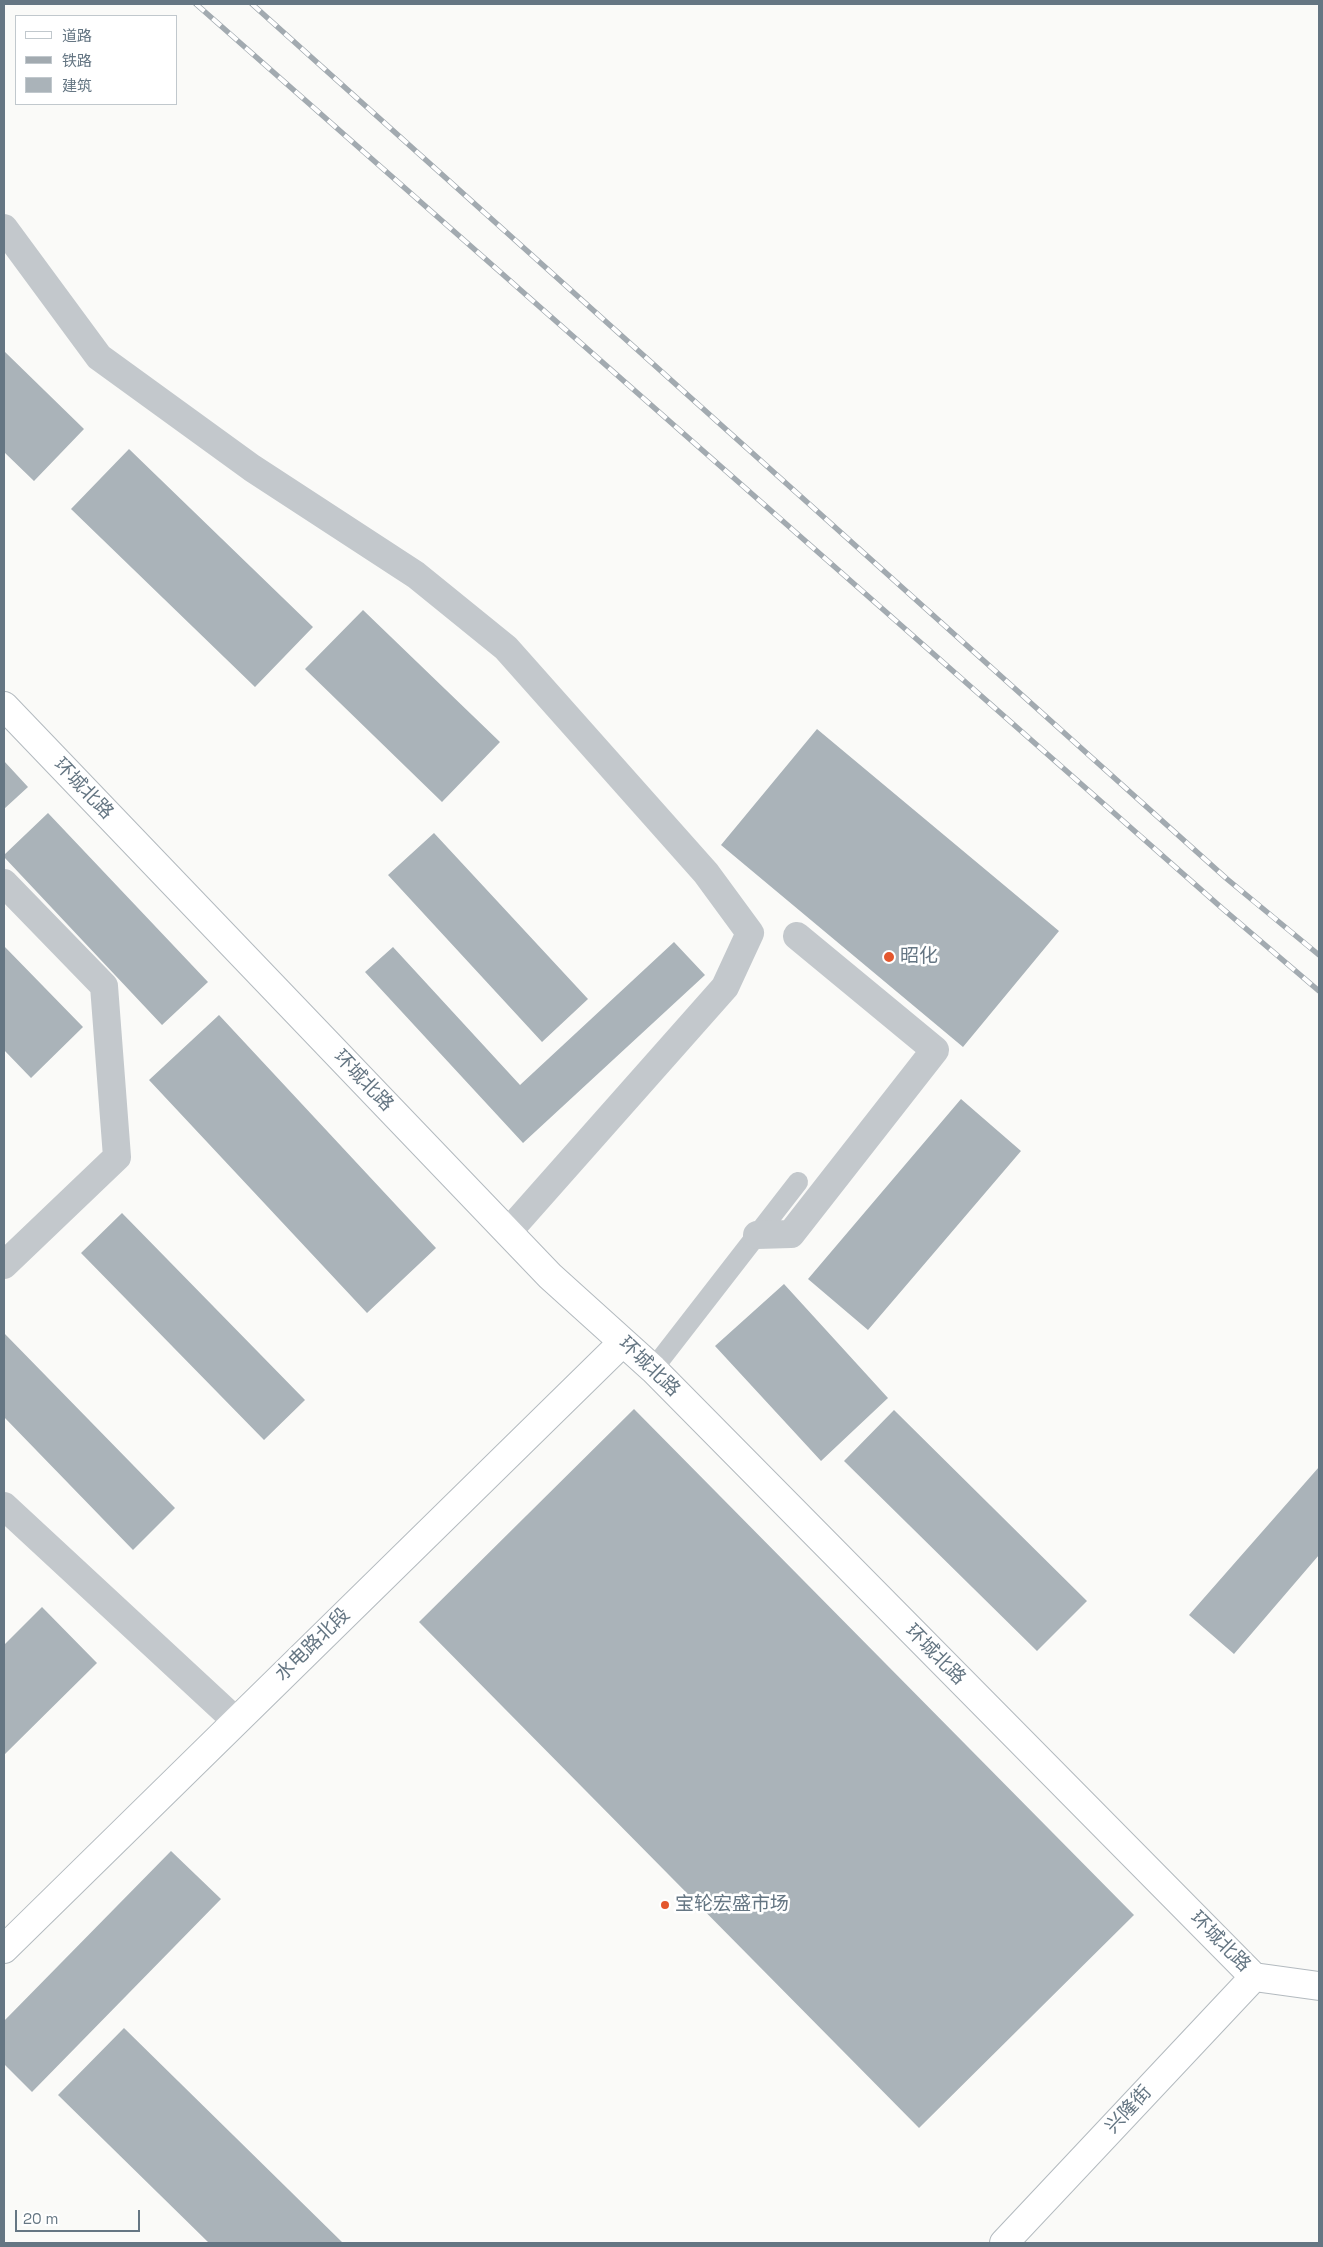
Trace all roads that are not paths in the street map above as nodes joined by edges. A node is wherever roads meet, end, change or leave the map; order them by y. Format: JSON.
{"nodes":[{"id":1,"x":4,"y":228,"type":"edge"},
{"id":2,"x":4,"y":706,"type":"edge"},
{"id":3,"x":4,"y":884,"type":"edge"},
{"id":4,"x":797,"y":936,"type":"dead end"},
{"id":5,"x":798,"y":1182,"type":"dead end"},
{"id":6,"x":508,"y":1232,"type":"junction"},
{"id":7,"x":757,"y":1235,"type":"junction"},
{"id":8,"x":4,"y":1265,"type":"edge"},
{"id":9,"x":623,"y":1342,"type":"junction"},
{"id":10,"x":653,"y":1369,"type":"junction"},
{"id":11,"x":4,"y":1506,"type":"edge"},
{"id":12,"x":236,"y":1721,"type":"junction"},
{"id":13,"x":4,"y":1949,"type":"edge"},
{"id":14,"x":1254,"y":1977,"type":"junction"},
{"id":15,"x":1319,"y":1986,"type":"edge"},
{"id":16,"x":1004,"y":2243,"type":"edge"}],
"edges":[{"from":1,"to":6,"type":"street"},
{"from":2,"to":6,"type":"street","name":"环城北路"},
{"from":3,"to":8,"type":"street"},
{"from":4,"to":7,"type":"street"},
{"from":5,"to":7,"type":"lane"},
{"from":6,"to":9,"type":"street","name":"环城北路"},
{"from":7,"to":10,"type":"lane"},
{"from":9,"to":10,"type":"street","name":"环城北路"},
{"from":9,"to":12,"type":"street","name":"水电路北段"},
{"from":10,"to":14,"type":"street","name":"环城北路"},
{"from":11,"to":12,"type":"street"},
{"from":12,"to":13,"type":"street","name":"水电路北段"},
{"from":14,"to":15,"type":"street","name":"环城北路"},
{"from":14,"to":16,"type":"street","name":"兴隆街"}]}
